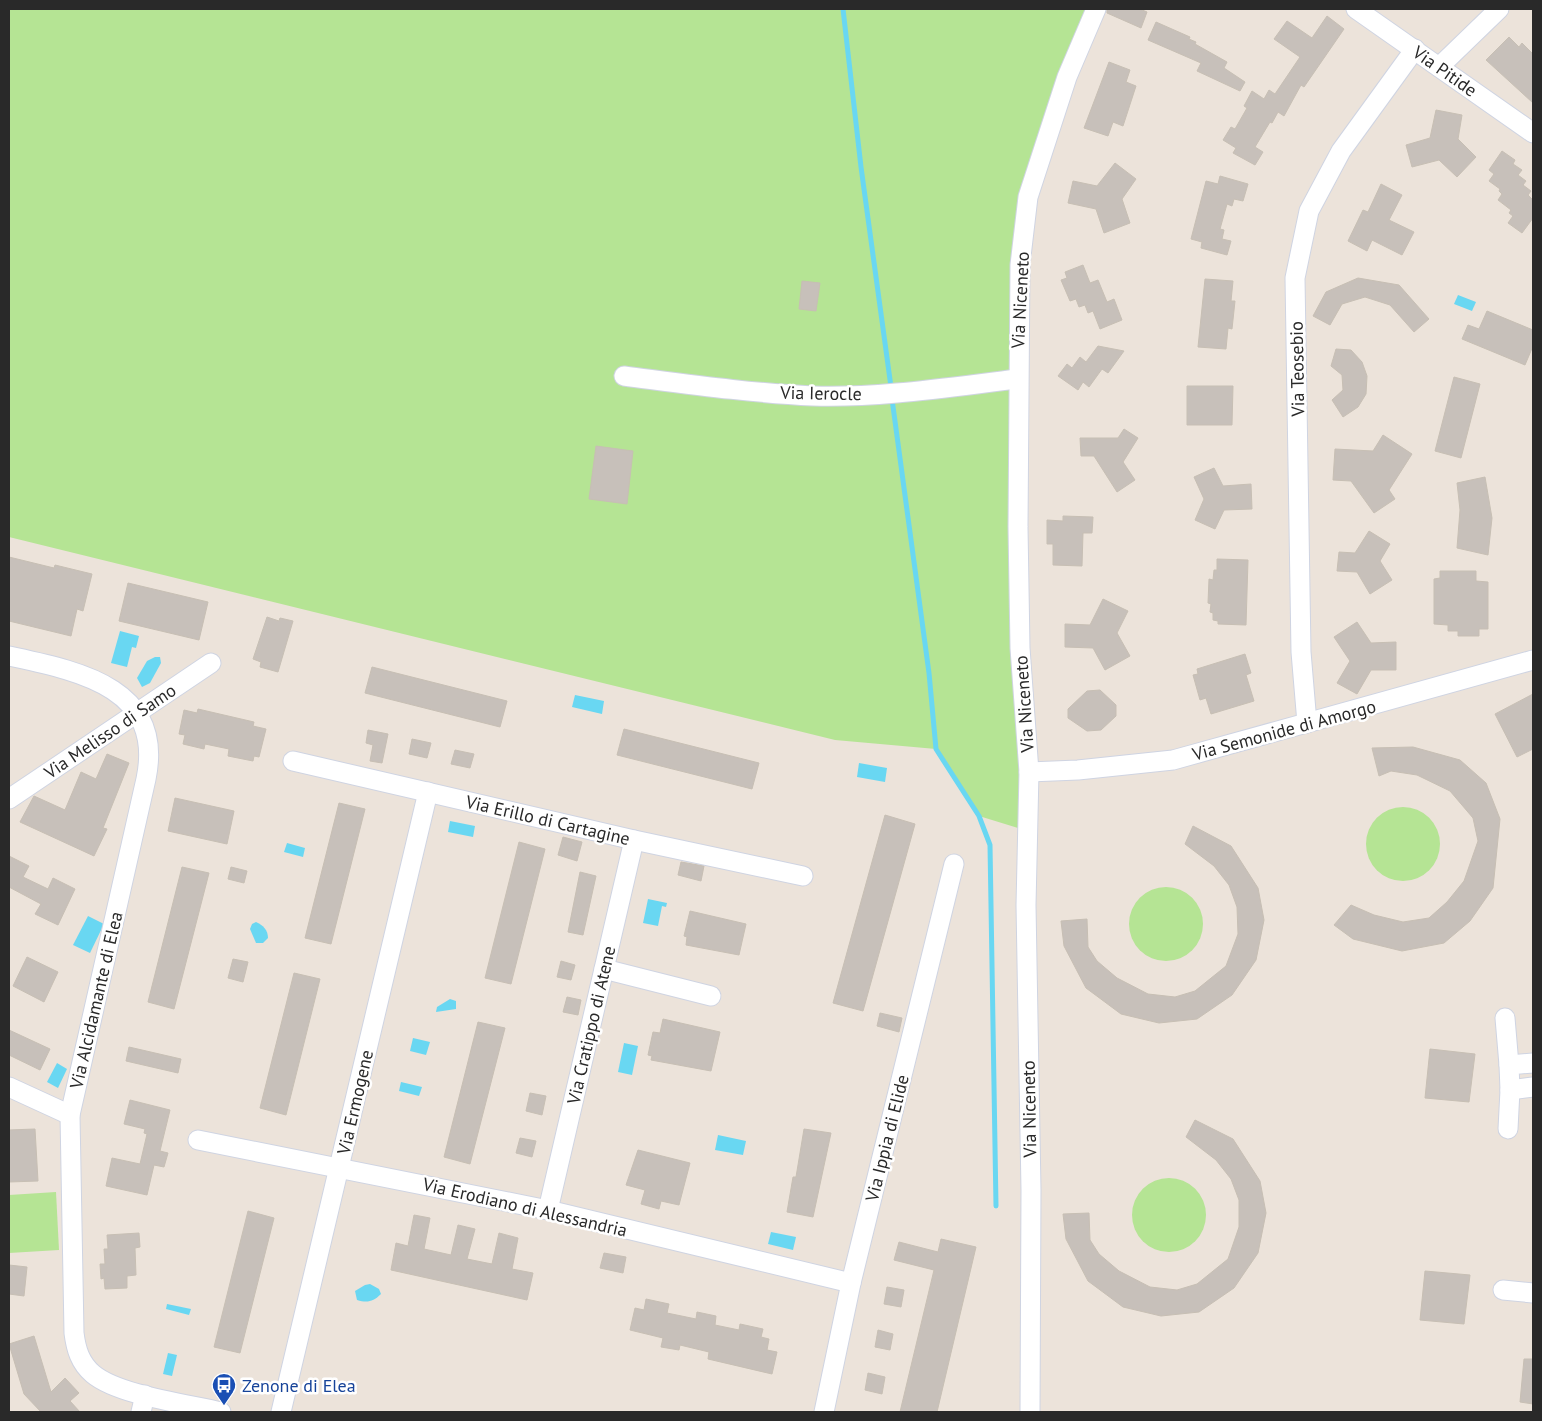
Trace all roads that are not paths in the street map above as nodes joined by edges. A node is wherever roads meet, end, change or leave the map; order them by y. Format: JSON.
{"nodes":[{"id":1,"x":1096,"y":9,"type":"edge"},
{"id":2,"x":1356,"y":9,"type":"edge"},
{"id":3,"x":1499,"y":9,"type":"edge"},
{"id":4,"x":1415,"y":49,"type":"junction"},
{"id":5,"x":1439,"y":67,"type":"junction"},
{"id":6,"x":1533,"y":133,"type":"edge"},
{"id":7,"x":624,"y":376,"type":"dead end"},
{"id":8,"x":1018,"y":379,"type":"junction"},
{"id":9,"x":9,"y":656,"type":"edge"},
{"id":10,"x":1533,"y":660,"type":"edge"},
{"id":11,"x":211,"y":662,"type":"dead end"},
{"id":12,"x":138,"y":713,"type":"junction"},
{"id":13,"x":1307,"y":722,"type":"junction"},
{"id":14,"x":293,"y":761,"type":"dead end"},
{"id":15,"x":1029,"y":772,"type":"junction"},
{"id":16,"x":428,"y":792,"type":"junction"},
{"id":17,"x":9,"y":799,"type":"edge"},
{"id":18,"x":634,"y":840,"type":"junction"},
{"id":19,"x":954,"y":864,"type":"dead end"},
{"id":20,"x":803,"y":876,"type":"dead end"},
{"id":21,"x":604,"y":969,"type":"junction"},
{"id":22,"x":711,"y":996,"type":"dead end"},
{"id":23,"x":1505,"y":1018,"type":"dead end"},
{"id":24,"x":1533,"y":1063,"type":"edge"},
{"id":25,"x":1509,"y":1065,"type":"junction"},
{"id":26,"x":1533,"y":1087,"type":"edge"},
{"id":27,"x":9,"y":1088,"type":"edge"},
{"id":28,"x":1510,"y":1090,"type":"junction"},
{"id":29,"x":70,"y":1115,"type":"junction"},
{"id":30,"x":1508,"y":1129,"type":"dead end"},
{"id":31,"x":198,"y":1140,"type":"dead end"},
{"id":32,"x":340,"y":1167,"type":"junction"},
{"id":33,"x":548,"y":1210,"type":"junction"},
{"id":34,"x":851,"y":1283,"type":"junction"},
{"id":35,"x":1503,"y":1290,"type":"dead end"},
{"id":36,"x":1533,"y":1293,"type":"edge"},
{"id":37,"x":143,"y":1403,"type":"edge"},
{"id":38,"x":221,"y":1412,"type":"edge"},
{"id":39,"x":281,"y":1412,"type":"edge"},
{"id":40,"x":824,"y":1412,"type":"edge"},
{"id":41,"x":1030,"y":1412,"type":"edge"}],
"edges":[{"from":1,"to":8,"type":"street","name":"Via Niceneto"},
{"from":2,"to":4,"type":"street","name":"Via Pitide"},
{"from":3,"to":5,"type":"street"},
{"from":4,"to":5,"type":"street","name":"Via Pitide"},
{"from":4,"to":13,"type":"street","name":"Via Teosebio"},
{"from":5,"to":6,"type":"street","name":"Via Pitide"},
{"from":7,"to":8,"type":"street","name":"Via Ierocle"},
{"from":8,"to":15,"type":"street","name":"Via Niceneto"},
{"from":9,"to":12,"type":"street"},
{"from":10,"to":13,"type":"street","name":"Via Semonide di Amorgo"},
{"from":11,"to":12,"type":"street","name":"Via Melisso di Samo"},
{"from":12,"to":17,"type":"street","name":"Via Melisso di Samo"},
{"from":12,"to":29,"type":"street","name":"Via Alcidamante di Elea"},
{"from":13,"to":15,"type":"street","name":"Via Semonide di Amorgo"},
{"from":14,"to":16,"type":"street","name":"Via Erillo di Cartagine"},
{"from":15,"to":41,"type":"street","name":"Via Niceneto"},
{"from":16,"to":18,"type":"street","name":"Via Erillo di Cartagine"},
{"from":16,"to":32,"type":"street","name":"Via Ermogene"},
{"from":18,"to":20,"type":"street","name":"Via Erillo di Cartagine"},
{"from":18,"to":21,"type":"street","name":"Via Cratippo di Atene"},
{"from":19,"to":34,"type":"street","name":"Via Ippia di Elide"},
{"from":21,"to":22,"type":"street"},
{"from":21,"to":33,"type":"street","name":"Via Cratippo di Atene"},
{"from":23,"to":25,"type":"street"},
{"from":24,"to":25,"type":"street"},
{"from":25,"to":28,"type":"street"},
{"from":26,"to":28,"type":"street"},
{"from":27,"to":29,"type":"street"},
{"from":28,"to":30,"type":"street"},
{"from":29,"to":37,"type":"street","name":"Via Alcidamante di Elea"},
{"from":31,"to":32,"type":"street","name":"Via Erodiano di Alessandria"},
{"from":32,"to":33,"type":"street","name":"Via Erodiano di Alessandria"},
{"from":32,"to":39,"type":"street","name":"Via Ermogene"},
{"from":33,"to":34,"type":"street","name":"Via Erodiano di Alessandria"},
{"from":34,"to":40,"type":"street","name":"Via Ippia di Elide"},
{"from":35,"to":36,"type":"street"},
{"from":37,"to":38,"type":"street","name":"Via Alcidamante di Elea"}]}
